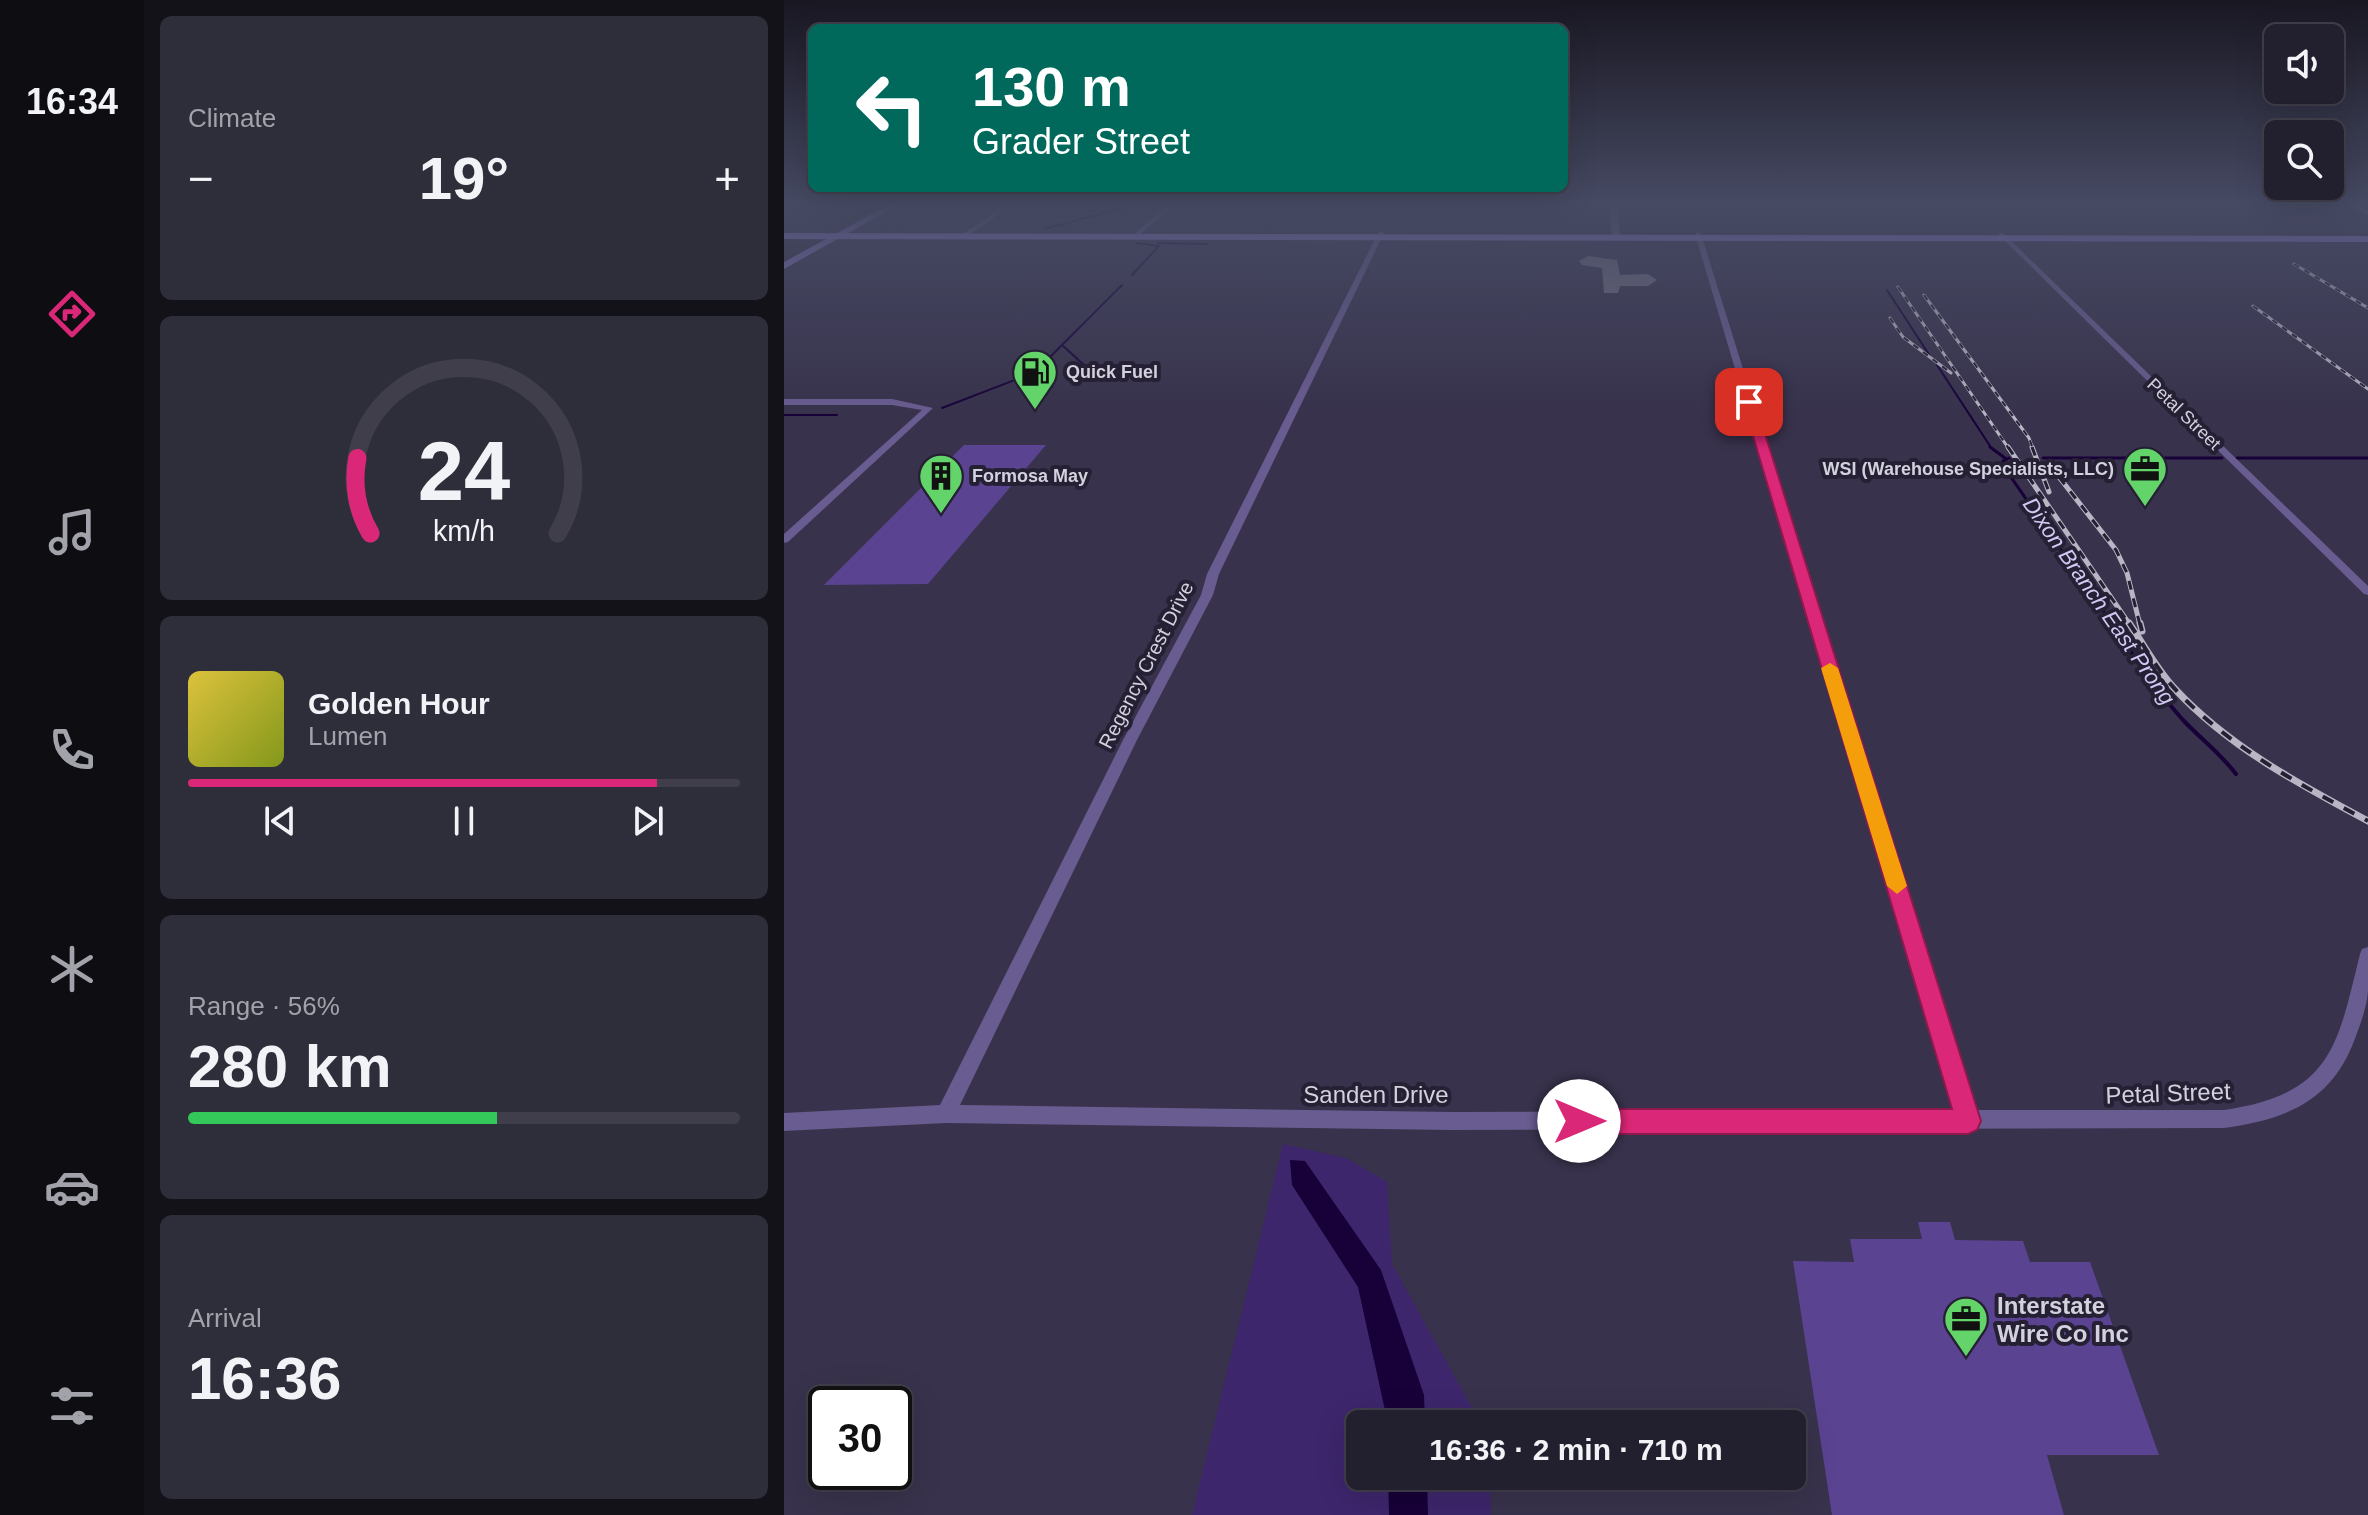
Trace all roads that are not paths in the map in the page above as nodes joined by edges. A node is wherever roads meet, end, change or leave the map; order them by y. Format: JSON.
{"nodes":[{"id":1,"x":1362,"y":274,"type":"edge"},
{"id":2,"x":1710,"y":274,"type":"edge"},
{"id":3,"x":2042,"y":274,"type":"edge"},
{"id":4,"x":784,"y":402,"type":"edge"},
{"id":5,"x":784,"y":540,"type":"edge"},
{"id":6,"x":2368,"y":592,"type":"edge"},
{"id":7,"x":2368,"y":954,"type":"edge"},
{"id":8,"x":946,"y":1114,"type":"junction"},
{"id":9,"x":1968,"y":1121,"type":"junction"},
{"id":10,"x":784,"y":1122,"type":"edge"}],
"edges":[{"from":1,"to":8,"type":"street","name":"Regency Crest Drive"},
{"from":2,"to":9,"type":"street"},
{"from":3,"to":6,"type":"street","name":"Petal Street"},
{"from":4,"to":5,"type":"street"},
{"from":7,"to":9,"type":"street","name":"Petal Street"},
{"from":8,"to":9,"type":"street","name":"Sanden Drive"},
{"from":8,"to":10,"type":"street","name":"Sanden Drive"}]}
